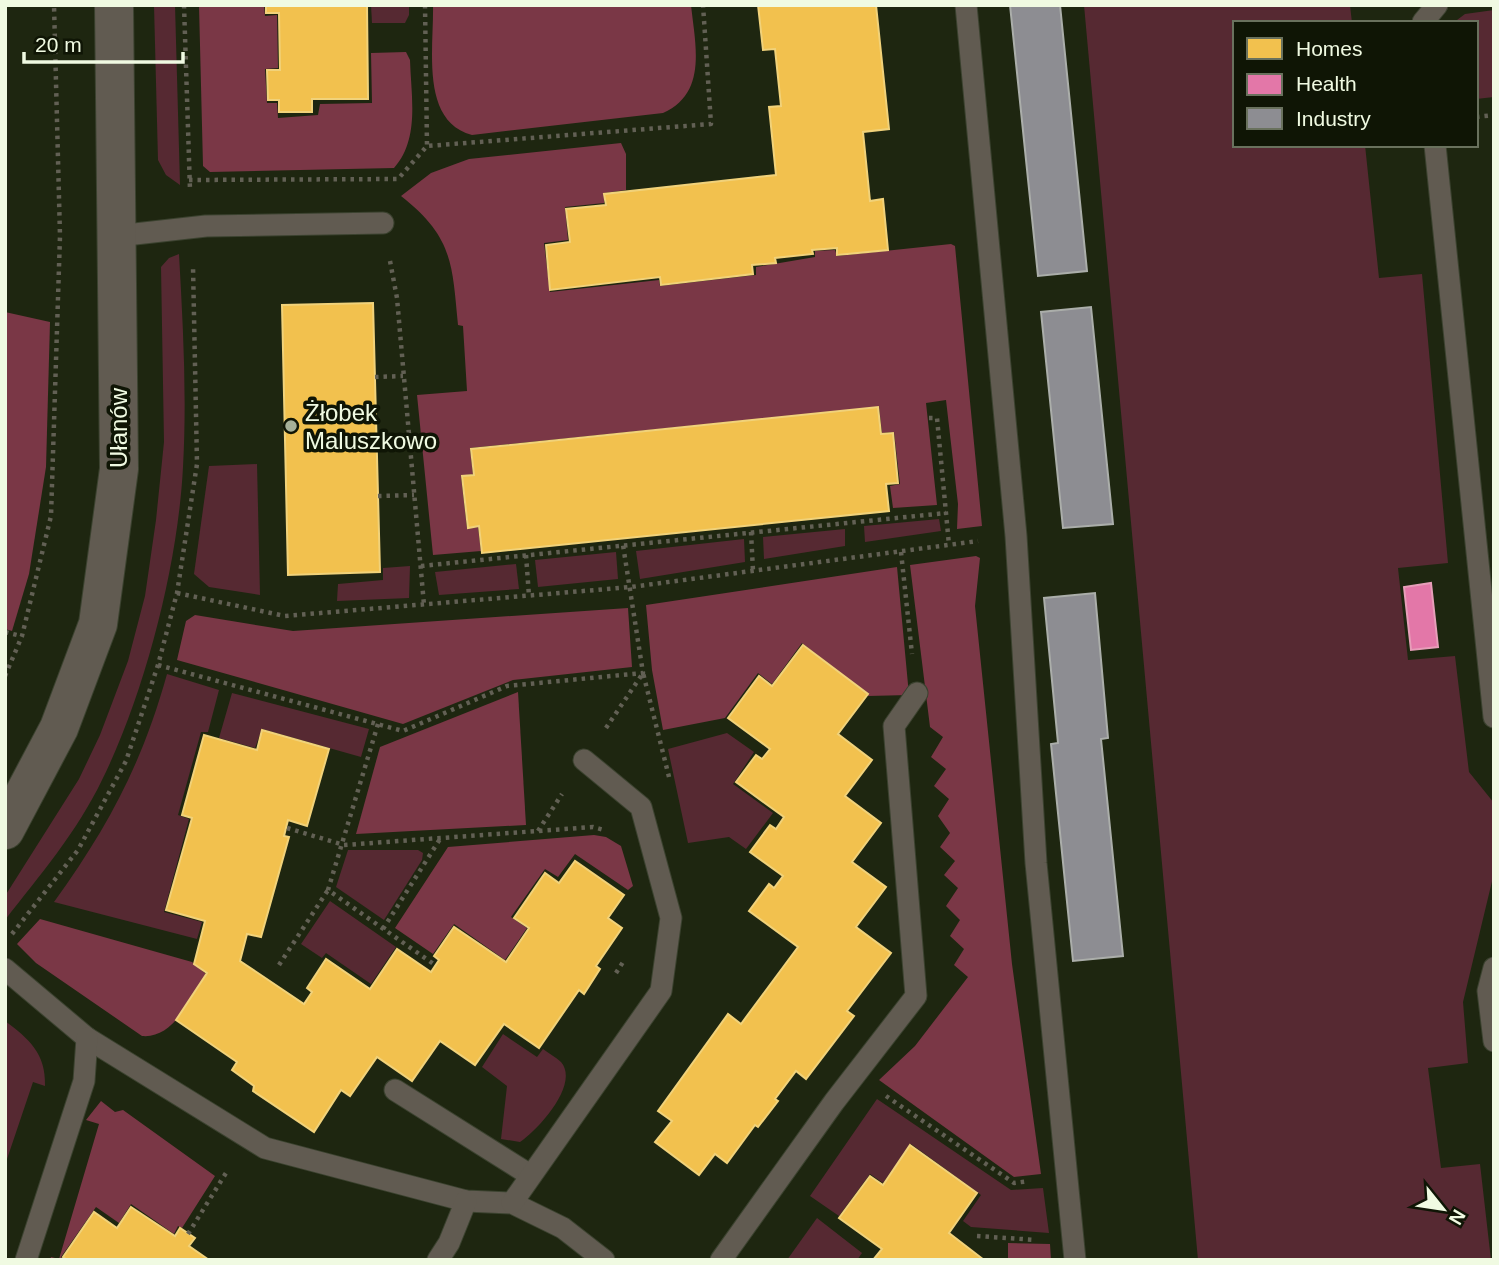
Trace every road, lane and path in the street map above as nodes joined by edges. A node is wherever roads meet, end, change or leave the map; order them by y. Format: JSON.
{"nodes":[{"id":1,"x":54,"y":5,"type":"edge"},
{"id":2,"x":114,"y":5,"type":"edge"},
{"id":3,"x":425,"y":5,"type":"edge"},
{"id":4,"x":703,"y":5,"type":"edge"},
{"id":5,"x":966,"y":5,"type":"edge"},
{"id":6,"x":1437,"y":5,"type":"edge"},
{"id":7,"x":1424,"y":21,"type":"edge"},
{"id":8,"x":427,"y":146,"type":"junction"},
{"id":9,"x":1435,"y":147,"type":"edge"},
{"id":10,"x":190,"y":180,"type":"dead end"},
{"id":11,"x":383,"y":223,"type":"dead end"},
{"id":12,"x":117,"y":236,"type":"junction"},
{"id":13,"x":397,"y":298,"type":"dead end"},
{"id":14,"x":403,"y":376,"type":"junction"},
{"id":15,"x":375,"y":377,"type":"dead end"},
{"id":16,"x":929,"y":418,"type":"dead end"},
{"id":17,"x":414,"y":495,"type":"junction"},
{"id":18,"x":378,"y":496,"type":"dead end"},
{"id":19,"x":947,"y":513,"type":"junction"},
{"id":20,"x":751,"y":533,"type":"junction"},
{"id":21,"x":1016,"y":536,"type":"junction"},
{"id":22,"x":949,"y":544,"type":"junction"},
{"id":23,"x":623,"y":545,"type":"junction"},
{"id":24,"x":901,"y":551,"type":"junction"},
{"id":25,"x":526,"y":555,"type":"junction"},
{"id":26,"x":421,"y":566,"type":"junction"},
{"id":27,"x":753,"y":571,"type":"junction"},
{"id":28,"x":631,"y":587,"type":"junction"},
{"id":29,"x":177,"y":593,"type":"dead end"},
{"id":30,"x":529,"y":596,"type":"junction"},
{"id":31,"x":424,"y":605,"type":"junction"},
{"id":32,"x":909,"y":627,"type":"dead end"},
{"id":33,"x":5,"y":632,"type":"edge"},
{"id":34,"x":22,"y":636,"type":"junction"},
{"id":35,"x":158,"y":665,"type":"dead end"},
{"id":36,"x":5,"y":676,"type":"edge"},
{"id":37,"x":917,"y":693,"type":"dead end"},
{"id":38,"x":1494,"y":717,"type":"edge"},
{"id":39,"x":378,"y":724,"type":"junction"},
{"id":40,"x":584,"y":760,"type":"dead end"},
{"id":41,"x":287,"y":828,"type":"dead end"},
{"id":42,"x":5,"y":830,"type":"edge"},
{"id":43,"x":612,"y":832,"type":"dead end"},
{"id":44,"x":441,"y":838,"type":"junction"},
{"id":45,"x":344,"y":845,"type":"junction"},
{"id":46,"x":328,"y":890,"type":"junction"},
{"id":47,"x":383,"y":929,"type":"junction"},
{"id":48,"x":279,"y":965,"type":"dead end"},
{"id":49,"x":435,"y":965,"type":"dead end"},
{"id":50,"x":1494,"y":968,"type":"edge"},
{"id":51,"x":5,"y":969,"type":"edge"},
{"id":52,"x":87,"y":1038,"type":"junction"},
{"id":53,"x":1494,"y":1041,"type":"edge"},
{"id":54,"x":396,"y":1090,"type":"dead end"},
{"id":55,"x":902,"y":1107,"type":"dead end"},
{"id":56,"x":226,"y":1173,"type":"dead end"},
{"id":57,"x":530,"y":1175,"type":"junction"},
{"id":58,"x":1014,"y":1183,"type":"dead end"},
{"id":59,"x":466,"y":1201,"type":"junction"},
{"id":60,"x":512,"y":1203,"type":"junction"},
{"id":61,"x":188,"y":1234,"type":"dead end"},
{"id":62,"x":977,"y":1236,"type":"dead end"},
{"id":63,"x":1040,"y":1240,"type":"dead end"},
{"id":64,"x":26,"y":1260,"type":"edge"},
{"id":65,"x":438,"y":1260,"type":"edge"},
{"id":66,"x":604,"y":1260,"type":"edge"},
{"id":67,"x":720,"y":1260,"type":"edge"},
{"id":68,"x":1075,"y":1260,"type":"edge"}],
"edges":[{"from":1,"to":34,"type":"path"},
{"from":2,"to":12,"type":"street","name":"Ułanów"},
{"from":3,"to":8,"type":"path"},
{"from":4,"to":8,"type":"path"},
{"from":5,"to":21,"type":"lane"},
{"from":6,"to":7,"type":"lane"},
{"from":8,"to":10,"type":"path"},
{"from":9,"to":38,"type":"lane"},
{"from":11,"to":12,"type":"lane"},
{"from":12,"to":42,"type":"street","name":"Ułanów"},
{"from":13,"to":14,"type":"path"},
{"from":14,"to":15,"type":"path"},
{"from":14,"to":17,"type":"path"},
{"from":16,"to":19,"type":"path"},
{"from":17,"to":18,"type":"path"},
{"from":17,"to":26,"type":"path"},
{"from":19,"to":20,"type":"path"},
{"from":19,"to":22,"type":"path"},
{"from":20,"to":23,"type":"path"},
{"from":20,"to":27,"type":"path"},
{"from":21,"to":22,"type":"path"},
{"from":21,"to":68,"type":"lane"},
{"from":22,"to":24,"type":"path"},
{"from":23,"to":25,"type":"path"},
{"from":23,"to":28,"type":"path"},
{"from":24,"to":27,"type":"path"},
{"from":24,"to":32,"type":"path"},
{"from":25,"to":26,"type":"path"},
{"from":25,"to":30,"type":"path"},
{"from":26,"to":31,"type":"path"},
{"from":27,"to":28,"type":"path"},
{"from":28,"to":30,"type":"path"},
{"from":28,"to":39,"type":"path"},
{"from":29,"to":31,"type":"path"},
{"from":30,"to":31,"type":"path"},
{"from":33,"to":34,"type":"path"},
{"from":34,"to":36,"type":"path"},
{"from":35,"to":39,"type":"path"},
{"from":37,"to":67,"type":"lane"},
{"from":39,"to":45,"type":"path"},
{"from":40,"to":57,"type":"lane"},
{"from":41,"to":45,"type":"path"},
{"from":43,"to":44,"type":"path"},
{"from":44,"to":45,"type":"path"},
{"from":44,"to":47,"type":"path"},
{"from":45,"to":46,"type":"path"},
{"from":46,"to":47,"type":"path"},
{"from":46,"to":48,"type":"path"},
{"from":47,"to":49,"type":"path"},
{"from":50,"to":53,"type":"lane"},
{"from":51,"to":52,"type":"lane"},
{"from":52,"to":59,"type":"lane"},
{"from":52,"to":64,"type":"lane"},
{"from":54,"to":57,"type":"lane"},
{"from":55,"to":58,"type":"path"},
{"from":56,"to":61,"type":"path"},
{"from":57,"to":60,"type":"lane"},
{"from":59,"to":60,"type":"lane"},
{"from":59,"to":65,"type":"lane"},
{"from":60,"to":66,"type":"lane"},
{"from":62,"to":63,"type":"path"}]}
